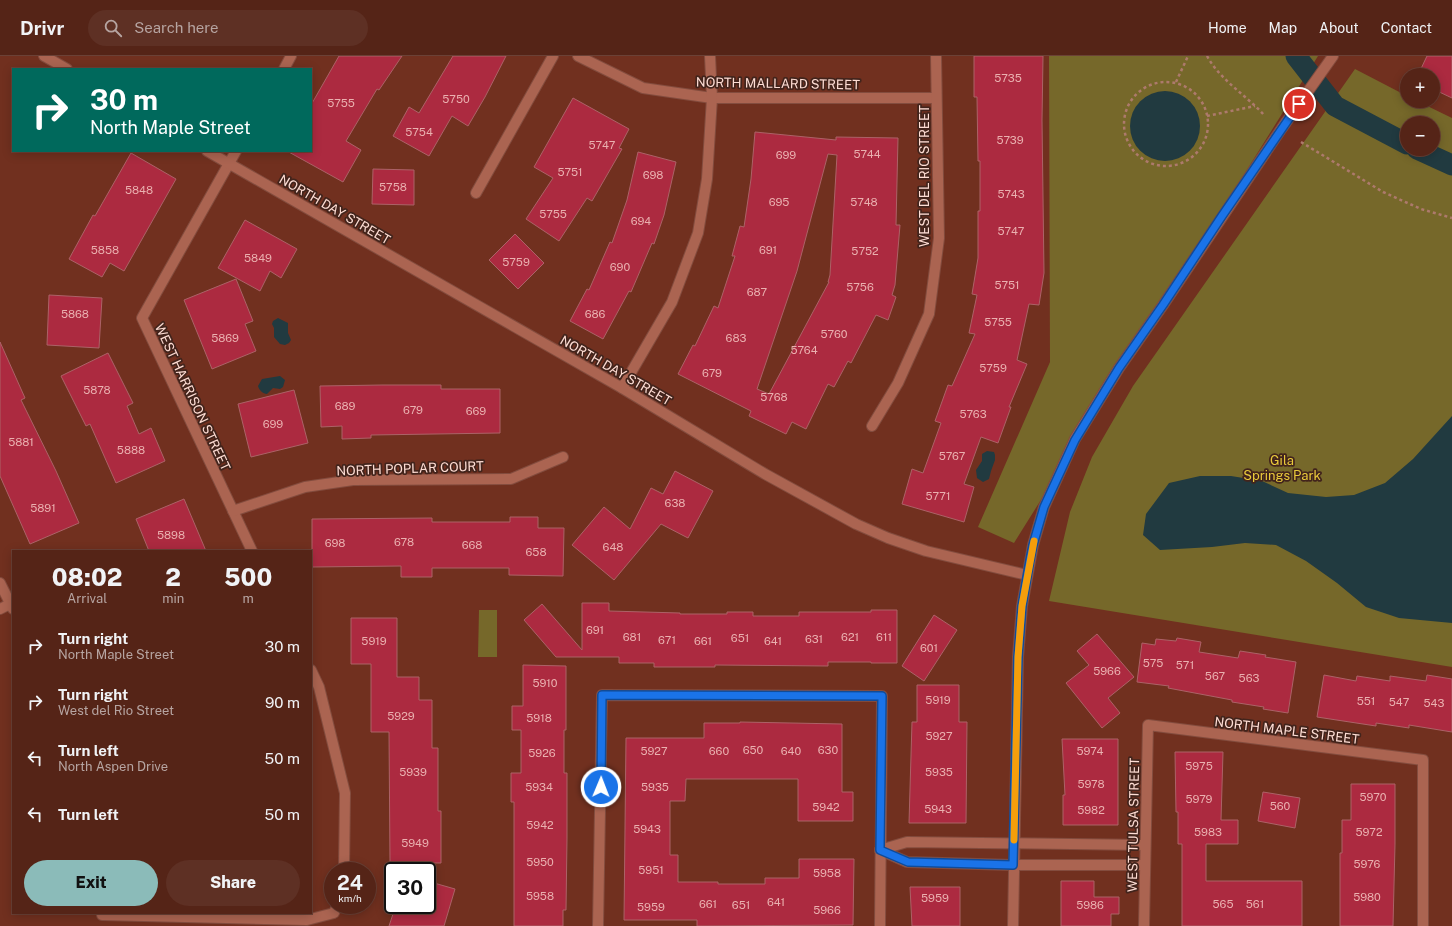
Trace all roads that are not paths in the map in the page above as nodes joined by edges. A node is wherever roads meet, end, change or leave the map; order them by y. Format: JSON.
{"nodes":[{"id":1,"x":44,"y":56,"type":"edge"},
{"id":2,"x":291,"y":56,"type":"edge"},
{"id":3,"x":553,"y":56,"type":"edge"},
{"id":4,"x":578,"y":56,"type":"edge"},
{"id":5,"x":710,"y":56,"type":"edge"},
{"id":6,"x":936,"y":56,"type":"edge"},
{"id":7,"x":1333,"y":56,"type":"edge"},
{"id":8,"x":65,"y":68,"type":"edge"},
{"id":9,"x":285,"y":68,"type":"edge"},
{"id":10,"x":712,"y":98,"type":"junction"},
{"id":11,"x":936,"y":98,"type":"junction"},
{"id":12,"x":210,"y":152,"type":"edge"},
{"id":13,"x":235,"y":152,"type":"edge"},
{"id":14,"x":229,"y":163,"type":"junction"},
{"id":15,"x":476,"y":193,"type":"dead end"},
{"id":16,"x":622,"y":388,"type":"junction"},
{"id":17,"x":872,"y":426,"type":"dead end"},
{"id":18,"x":563,"y":457,"type":"dead end"},
{"id":19,"x":233,"y":511,"type":"junction"},
{"id":20,"x":252,"y":550,"type":"edge"},
{"id":21,"x":1027,"y":575,"type":"junction"},
{"id":22,"x":0,"y":583,"type":"edge"},
{"id":23,"x":12,"y":607,"type":"edge"},
{"id":24,"x":0,"y":609,"type":"edge"},
{"id":25,"x":312,"y":672,"type":"edge"},
{"id":26,"x":1148,"y":725,"type":"joint"},
{"id":27,"x":1014,"y":845,"type":"junction"},
{"id":28,"x":1145,"y":845,"type":"junction"},
{"id":29,"x":880,"y":850,"type":"junction"},
{"id":30,"x":344,"y":862,"type":"edge"},
{"id":31,"x":1013,"y":865,"type":"junction"},
{"id":32,"x":1145,"y":865,"type":"junction"},
{"id":33,"x":324,"y":913,"type":"edge"},
{"id":34,"x":102,"y":914,"type":"edge"},
{"id":35,"x":598,"y":926,"type":"edge"},
{"id":36,"x":880,"y":926,"type":"edge"},
{"id":37,"x":1013,"y":926,"type":"edge"},
{"id":38,"x":1144,"y":926,"type":"edge"},
{"id":39,"x":1423,"y":926,"type":"edge"}],
"edges":[{"from":1,"to":8,"type":"street"},
{"from":2,"to":9,"type":"street"},
{"from":3,"to":15,"type":"street"},
{"from":4,"to":10,"type":"street","name":"NORTH MALLARD STREET"},
{"from":5,"to":10,"type":"street"},
{"from":6,"to":11,"type":"street","name":"WEST DEL RIO STREET"},
{"from":7,"to":21,"type":"street"},
{"from":10,"to":11,"type":"street","name":"NORTH MALLARD STREET"},
{"from":10,"to":16,"type":"street"},
{"from":11,"to":17,"type":"street","name":"WEST DEL RIO STREET"},
{"from":12,"to":14,"type":"street","name":"NORTH DAY STREET"},
{"from":13,"to":14,"type":"street","name":"WEST HARRISON STREET"},
{"from":14,"to":16,"type":"street","name":"NORTH DAY STREET"},
{"from":14,"to":19,"type":"street","name":"WEST HARRISON STREET"},
{"from":16,"to":21,"type":"street","name":"NORTH DAY STREET"},
{"from":18,"to":19,"type":"street","name":"NORTH POPLAR COURT"},
{"from":19,"to":20,"type":"street","name":"WEST HARRISON STREET"},
{"from":21,"to":27,"type":"street"},
{"from":22,"to":23,"type":"street"},
{"from":23,"to":24,"type":"street"},
{"from":25,"to":30,"type":"street"},
{"from":26,"to":28,"type":"street","name":"WEST TULSA STREET"},
{"from":26,"to":39,"type":"street","name":"NORTH MAPLE STREET"},
{"from":27,"to":28,"type":"street"},
{"from":27,"to":29,"type":"street"},
{"from":27,"to":31,"type":"street"},
{"from":28,"to":32,"type":"street","name":"WEST TULSA STREET"},
{"from":29,"to":31,"type":"street"},
{"from":29,"to":35,"type":"street"},
{"from":29,"to":36,"type":"street"},
{"from":31,"to":32,"type":"street"},
{"from":31,"to":37,"type":"street"},
{"from":32,"to":38,"type":"street","name":"WEST TULSA STREET"},
{"from":33,"to":34,"type":"street"}]}
